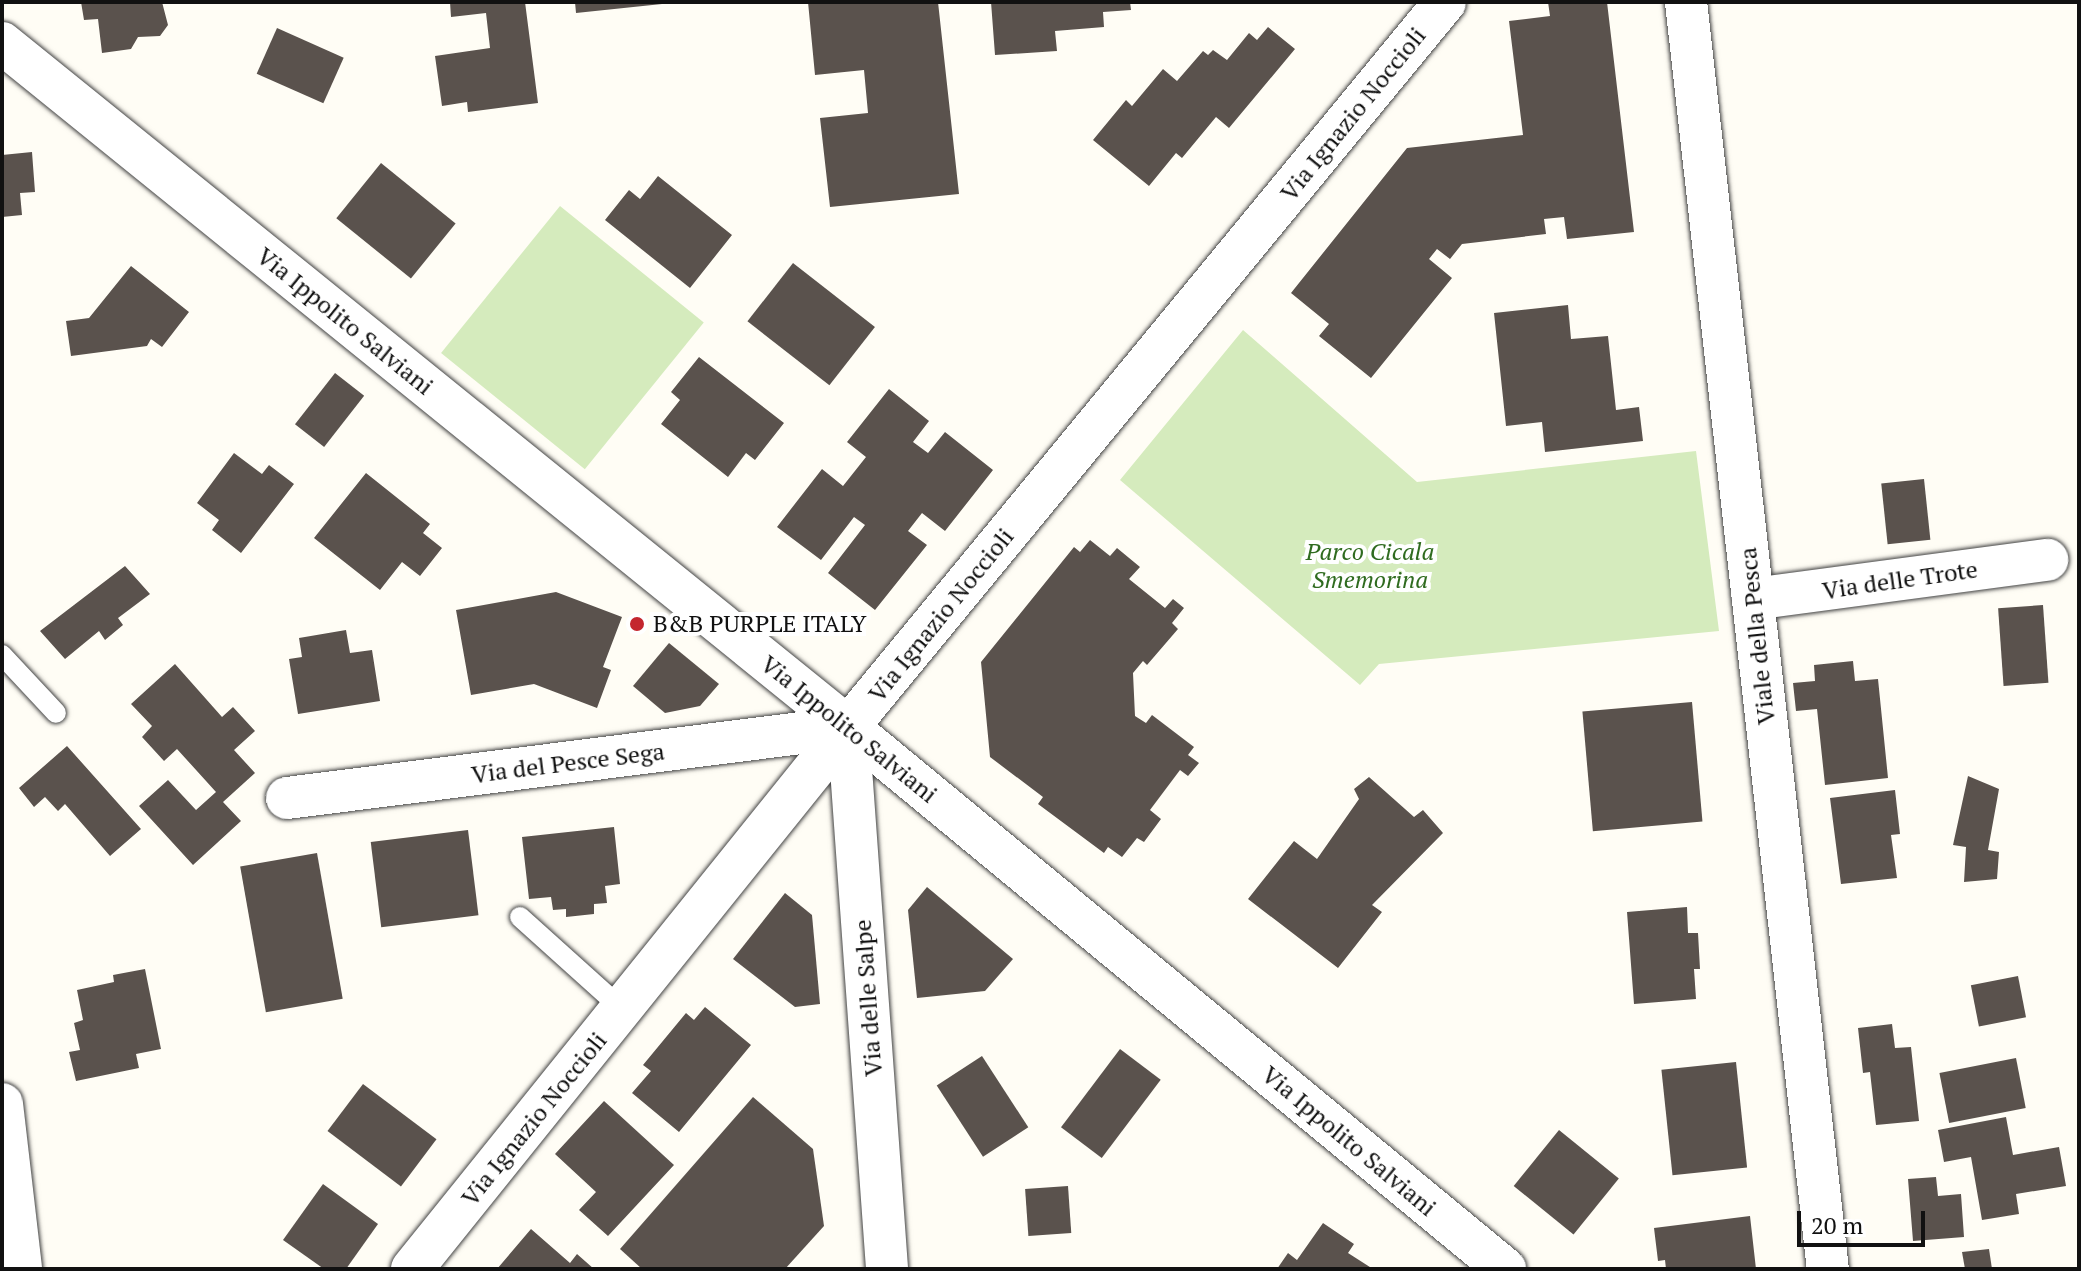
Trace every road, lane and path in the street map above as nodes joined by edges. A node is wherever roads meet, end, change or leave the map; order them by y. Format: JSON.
{"nodes":[{"id":1,"x":1445,"y":2,"type":"edge"},
{"id":2,"x":1686,"y":2,"type":"edge"},
{"id":3,"x":2,"y":43,"type":"edge"},
{"id":4,"x":2047,"y":560,"type":"dead end"},
{"id":5,"x":1753,"y":599,"type":"junction"},
{"id":6,"x":2,"y":655,"type":"edge"},
{"id":7,"x":56,"y":713,"type":"dead end"},
{"id":8,"x":848,"y":727,"type":"junction"},
{"id":9,"x":287,"y":798,"type":"dead end"},
{"id":10,"x":520,"y":917,"type":"dead end"},
{"id":11,"x":622,"y":1009,"type":"junction"},
{"id":12,"x":2,"y":1104,"type":"edge"},
{"id":13,"x":21,"y":1269,"type":"edge"},
{"id":14,"x":412,"y":1269,"type":"edge"},
{"id":15,"x":887,"y":1269,"type":"edge"},
{"id":16,"x":1505,"y":1269,"type":"edge"},
{"id":17,"x":1828,"y":1269,"type":"edge"}],
"edges":[{"from":1,"to":8,"type":"street","name":"Via Ignazio Noccioli"},
{"from":2,"to":5,"type":"street","name":"Viale della Pesca"},
{"from":3,"to":8,"type":"street","name":"Via Ippolito Salviani"},
{"from":4,"to":5,"type":"street","name":"Via delle Trote"},
{"from":5,"to":17,"type":"street","name":"Viale della Pesca"},
{"from":6,"to":7,"type":"lane"},
{"from":8,"to":9,"type":"street","name":"Via del Pesce Sega"},
{"from":8,"to":11,"type":"street","name":"Via Ignazio Noccioli"},
{"from":8,"to":15,"type":"street","name":"Via delle Salpe"},
{"from":8,"to":16,"type":"street","name":"Via Ippolito Salviani"},
{"from":10,"to":11,"type":"lane"},
{"from":11,"to":14,"type":"street","name":"Via Ignazio Noccioli"},
{"from":12,"to":13,"type":"street"}]}
